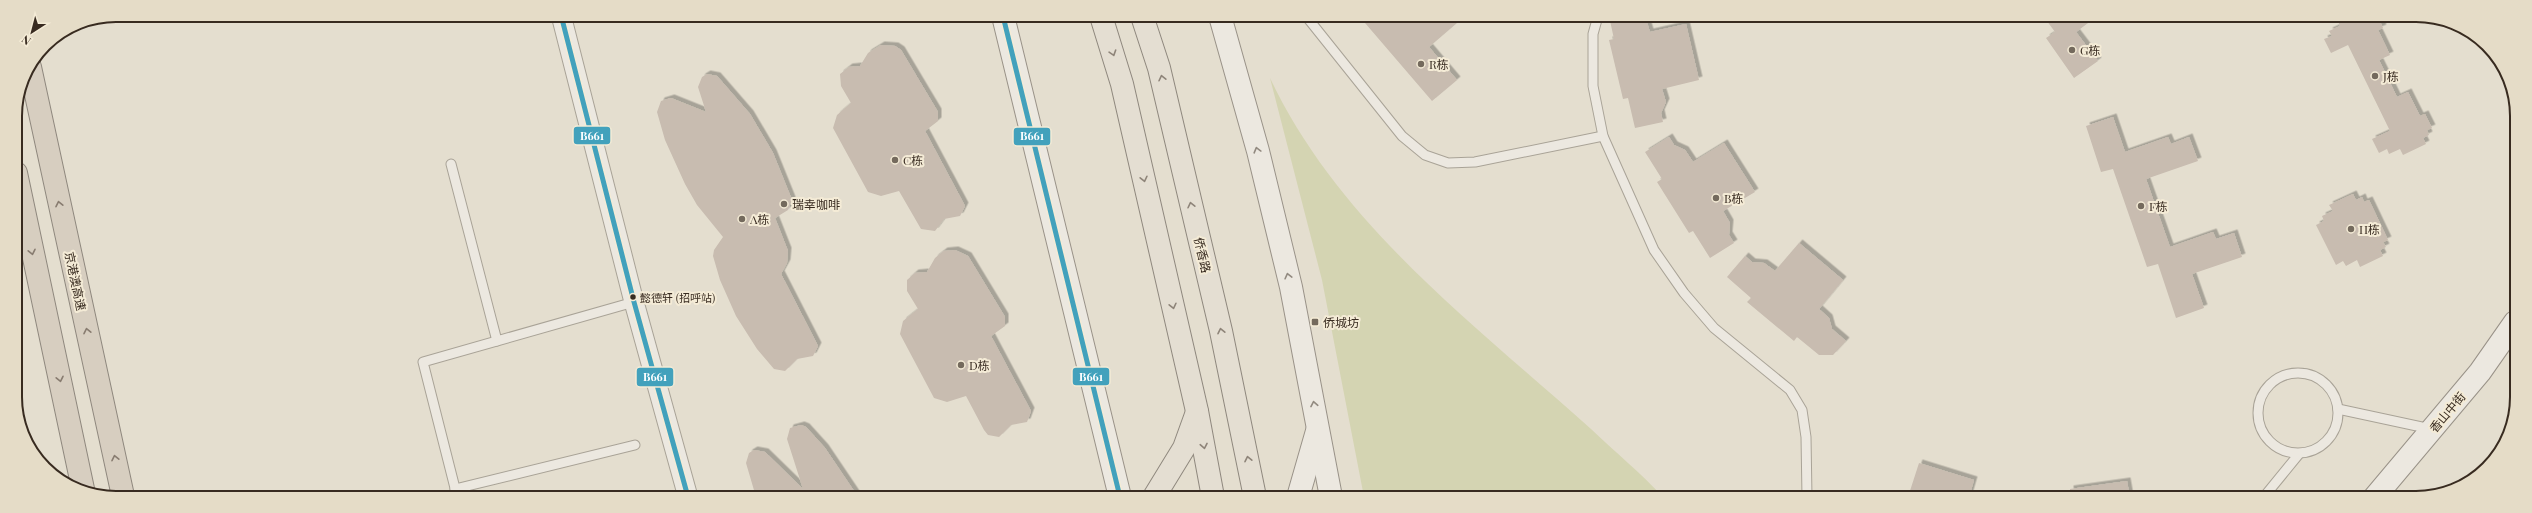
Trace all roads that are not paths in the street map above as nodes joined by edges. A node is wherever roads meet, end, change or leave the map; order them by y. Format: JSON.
{"nodes":[{"id":1,"x":563,"y":22,"type":"edge"},
{"id":2,"x":1004,"y":22,"type":"edge"},
{"id":3,"x":1103,"y":22,"type":"edge"},
{"id":4,"x":1144,"y":22,"type":"edge"},
{"id":5,"x":1222,"y":22,"type":"edge"},
{"id":6,"x":1311,"y":22,"type":"edge"},
{"id":7,"x":1596,"y":22,"type":"edge"},
{"id":8,"x":32,"y":75,"type":"edge"},
{"id":9,"x":1604,"y":136,"type":"junction"},
{"id":10,"x":450,"y":164,"type":"dead end"},
{"id":11,"x":22,"y":201,"type":"edge"},
{"id":12,"x":634,"y":302,"type":"junction"},
{"id":13,"x":2510,"y":329,"type":"edge"},
{"id":14,"x":496,"y":341,"type":"junction"},
{"id":15,"x":2338,"y":409,"type":"junction"},
{"id":16,"x":1197,"y":411,"type":"junction"},
{"id":17,"x":1318,"y":426,"type":"junction"},
{"id":18,"x":2432,"y":429,"type":"junction"},
{"id":19,"x":635,"y":445,"type":"dead end"},
{"id":20,"x":2299,"y":454,"type":"junction"},
{"id":21,"x":82,"y":484,"type":"edge"},
{"id":22,"x":122,"y":491,"type":"edge"},
{"id":23,"x":455,"y":491,"type":"edge"},
{"id":24,"x":463,"y":491,"type":"edge"},
{"id":25,"x":687,"y":491,"type":"edge"},
{"id":26,"x":1119,"y":491,"type":"edge"},
{"id":27,"x":1158,"y":491,"type":"edge"},
{"id":28,"x":1212,"y":491,"type":"edge"},
{"id":29,"x":1254,"y":491,"type":"edge"},
{"id":30,"x":1300,"y":491,"type":"edge"},
{"id":31,"x":1330,"y":491,"type":"edge"},
{"id":32,"x":1807,"y":491,"type":"edge"},
{"id":33,"x":2269,"y":491,"type":"edge"},
{"id":34,"x":2380,"y":491,"type":"edge"}],
"edges":[{"from":1,"to":12,"type":"street"},
{"from":2,"to":26,"type":"main road"},
{"from":3,"to":16,"type":"main road","one_way":true},
{"from":29,"to":4,"type":"main road","name":"侨香路","one_way":true},
{"from":17,"to":5,"type":"main road","one_way":true},
{"from":6,"to":9,"type":"lane"},
{"from":7,"to":9,"type":"lane"},
{"from":22,"to":8,"type":"highway","name":"京港澳高速","one_way":true},
{"from":9,"to":32,"type":"lane"},
{"from":10,"to":14,"type":"lane"},
{"from":11,"to":21,"type":"highway","one_way":true},
{"from":12,"to":14,"type":"lane"},
{"from":12,"to":25,"type":"street"},
{"from":13,"to":18,"type":"main road","name":"香山中街"},
{"from":14,"to":23,"type":"lane"},
{"from":15,"to":18,"type":"lane"},
{"from":15,"to":20,"type":"lane"},
{"from":15,"to":20,"type":"lane"},
{"from":16,"to":27,"type":"main road"},
{"from":16,"to":28,"type":"main road","one_way":true},
{"from":17,"to":30,"type":"main road"},
{"from":17,"to":31,"type":"main road"},
{"from":18,"to":34,"type":"main road","name":"香山中街"},
{"from":19,"to":24,"type":"lane"},
{"from":20,"to":33,"type":"lane"}]}
